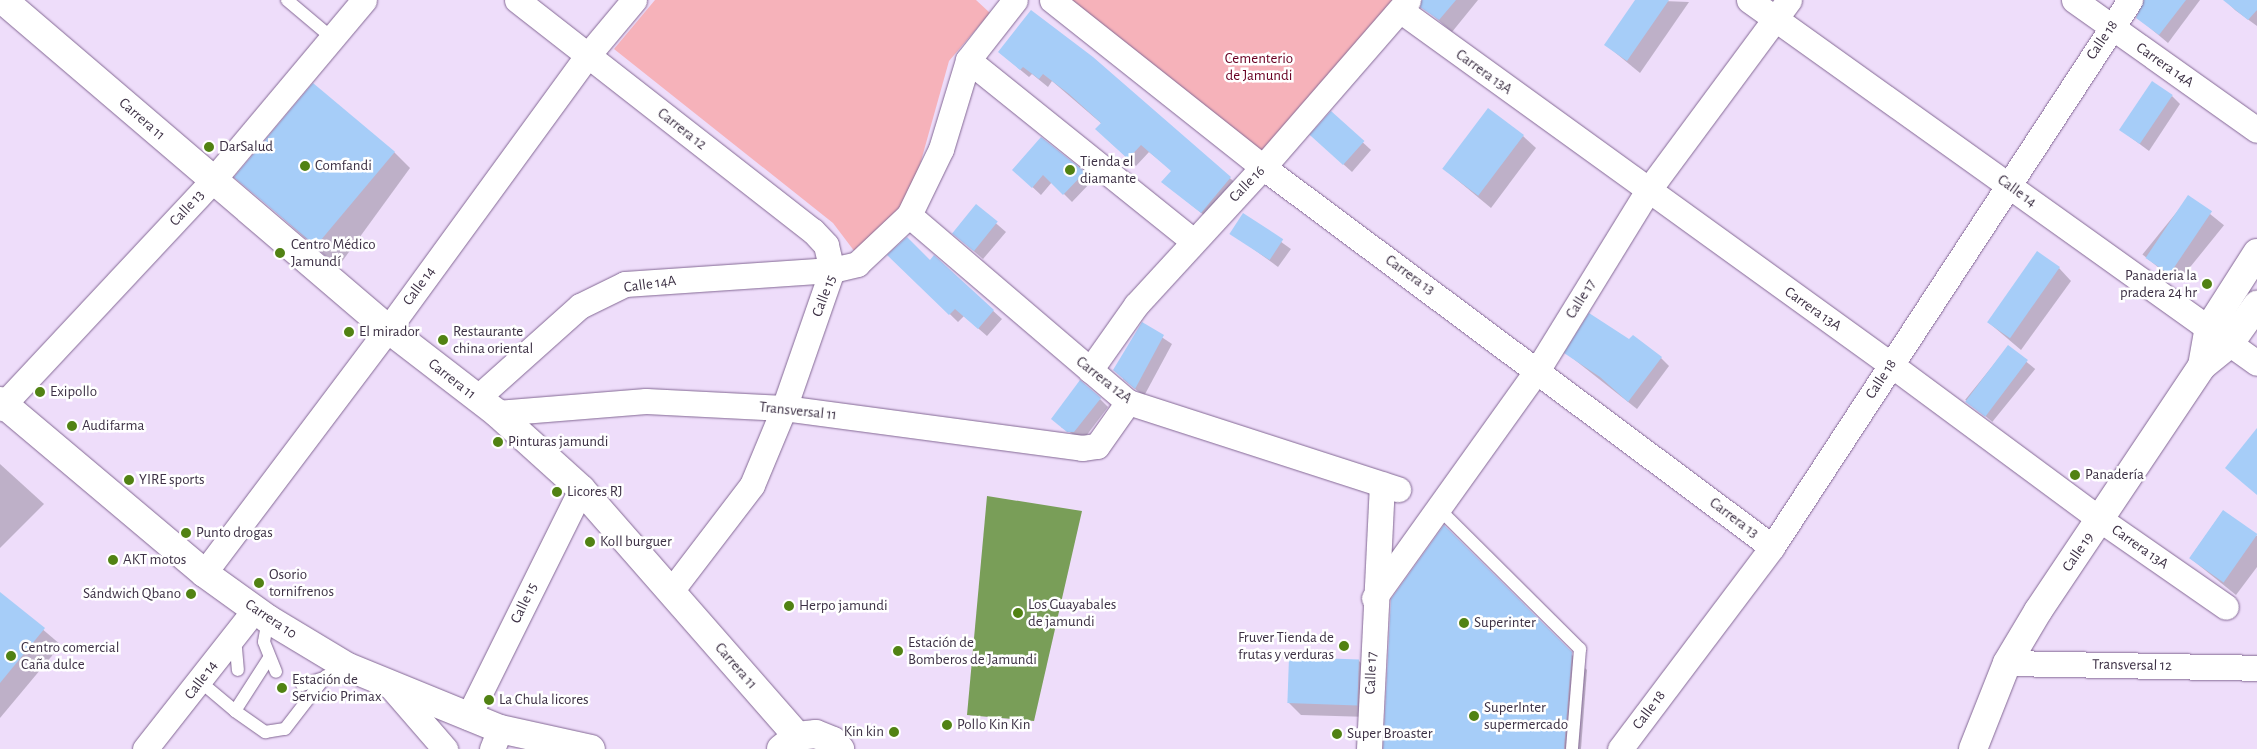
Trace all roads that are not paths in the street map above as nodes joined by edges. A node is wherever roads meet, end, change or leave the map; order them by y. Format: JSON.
{"nodes":[{"id":1,"x":3,"y":0,"type":"edge"},
{"id":2,"x":287,"y":0,"type":"edge"},
{"id":3,"x":364,"y":0,"type":"edge"},
{"id":4,"x":517,"y":0,"type":"edge"},
{"id":5,"x":634,"y":0,"type":"edge"},
{"id":6,"x":1052,"y":0,"type":"edge"},
{"id":7,"x":1749,"y":0,"type":"edge"},
{"id":8,"x":2074,"y":0,"type":"edge"},
{"id":9,"x":2130,"y":0,"type":"edge"},
{"id":10,"x":1004,"y":4,"type":"edge"},
{"id":11,"x":1404,"y":5,"type":"edge"},
{"id":12,"x":1782,"y":10,"type":"edge"},
{"id":13,"x":2110,"y":26,"type":"junction"},
{"id":14,"x":331,"y":37,"type":"junction"},
{"id":15,"x":588,"y":55,"type":"junction"},
{"id":16,"x":968,"y":60,"type":"junction"},
{"id":17,"x":2257,"y":130,"type":"edge"},
{"id":18,"x":1263,"y":167,"type":"junction"},
{"id":19,"x":213,"y":180,"type":"junction"},
{"id":20,"x":2007,"y":184,"type":"junction"},
{"id":21,"x":1648,"y":192,"type":"junction"},
{"id":22,"x":909,"y":215,"type":"junction"},
{"id":23,"x":1192,"y":241,"type":"junction"},
{"id":24,"x":2257,"y":254,"type":"edge"},
{"id":25,"x":832,"y":270,"type":"junction"},
{"id":26,"x":2257,"y":305,"type":"edge"},
{"id":27,"x":388,"y":329,"type":"junction"},
{"id":28,"x":2219,"y":336,"type":"junction"},
{"id":29,"x":2257,"y":363,"type":"edge"},
{"id":30,"x":1890,"y":364,"type":"junction"},
{"id":31,"x":1538,"y":369,"type":"junction"},
{"id":32,"x":1090,"y":370,"type":"junction"},
{"id":33,"x":1128,"y":402,"type":"junction"},
{"id":34,"x":1,"y":404,"type":"edge"},
{"id":35,"x":487,"y":406,"type":"junction"},
{"id":36,"x":784,"y":408,"type":"junction"},
{"id":37,"x":1390,"y":487,"type":"joint"},
{"id":38,"x":581,"y":489,"type":"junction"},
{"id":39,"x":1436,"y":506,"type":"junction"},
{"id":40,"x":2100,"y":520,"type":"junction"},
{"id":41,"x":1772,"y":547,"type":"junction"},
{"id":42,"x":204,"y":572,"type":"junction"},
{"id":43,"x":671,"y":591,"type":"junction"},
{"id":44,"x":1374,"y":598,"type":"junction"},
{"id":45,"x":2226,"y":607,"type":"dead end"},
{"id":46,"x":262,"y":614,"type":"junction"},
{"id":47,"x":235,"y":634,"type":"junction"},
{"id":48,"x":269,"y":658,"type":"junction"},
{"id":49,"x":2007,"y":663,"type":"junction"},
{"id":50,"x":2257,"y":668,"type":"edge"},
{"id":51,"x":238,"y":670,"type":"dead end"},
{"id":52,"x":276,"y":672,"type":"dead end"},
{"id":53,"x":337,"y":672,"type":"junction"},
{"id":54,"x":387,"y":682,"type":"junction"},
{"id":55,"x":302,"y":685,"type":"dead end"},
{"id":56,"x":202,"y":689,"type":"junction"},
{"id":57,"x":226,"y":690,"type":"dead end"},
{"id":58,"x":235,"y":710,"type":"junction"},
{"id":59,"x":468,"y":717,"type":"junction"},
{"id":60,"x":496,"y":739,"type":"edge"},
{"id":61,"x":789,"y":742,"type":"edge"},
{"id":62,"x":145,"y":749,"type":"edge"},
{"id":63,"x":445,"y":749,"type":"edge"},
{"id":64,"x":591,"y":749,"type":"edge"},
{"id":65,"x":840,"y":749,"type":"edge"},
{"id":66,"x":1368,"y":749,"type":"edge"},
{"id":67,"x":1572,"y":749,"type":"edge"},
{"id":68,"x":1620,"y":749,"type":"edge"},
{"id":69,"x":1973,"y":749,"type":"edge"}],
"edges":[{"from":1,"to":19,"type":"main road","name":"Carrera 11"},
{"from":2,"to":14,"type":"lane"},
{"from":3,"to":14,"type":"street","name":"Calle 13"},
{"from":4,"to":15,"type":"street","name":"Carrera 12"},
{"from":5,"to":15,"type":"street","name":"Calle 14"},
{"from":6,"to":18,"type":"street","name":"Carrera 13"},
{"from":7,"to":12,"type":"street","name":"Calle 14"},
{"from":8,"to":13,"type":"street","name":"Carrera 14A"},
{"from":9,"to":13,"type":"street","name":"Calle 18"},
{"from":10,"to":16,"type":"street","name":"Calle 15"},
{"from":11,"to":18,"type":"street","name":"Calle 16"},
{"from":11,"to":21,"type":"street","name":"Carrera 13A"},
{"from":12,"to":20,"type":"street","name":"Calle 14"},
{"from":12,"to":21,"type":"street","name":"Calle 17"},
{"from":13,"to":17,"type":"street","name":"Carrera 14A"},
{"from":13,"to":20,"type":"street","name":"Calle 18"},
{"from":14,"to":19,"type":"street","name":"Calle 13"},
{"from":15,"to":25,"type":"street","name":"Carrera 12"},
{"from":15,"to":27,"type":"street","name":"Calle 14"},
{"from":16,"to":22,"type":"street","name":"Calle 15"},
{"from":16,"to":23,"type":"street"},
{"from":18,"to":23,"type":"street","name":"Calle 16"},
{"from":18,"to":31,"type":"street","name":"Carrera 13"},
{"from":19,"to":27,"type":"main road","name":"Carrera 11"},
{"from":19,"to":34,"type":"street","name":"Calle 13"},
{"from":20,"to":28,"type":"street","name":"Calle 14"},
{"from":20,"to":30,"type":"street","name":"Calle 18"},
{"from":21,"to":30,"type":"street","name":"Carrera 13A"},
{"from":21,"to":31,"type":"street","name":"Calle 17"},
{"from":22,"to":25,"type":"street","name":"Calle 15"},
{"from":22,"to":32,"type":"street","name":"Carrera 12A"},
{"from":23,"to":32,"type":"street","name":"Calle 16"},
{"from":24,"to":28,"type":"main road","name":"Calle 19"},
{"from":25,"to":35,"type":"street","name":"Calle 14A"},
{"from":25,"to":36,"type":"street","name":"Calle 15"},
{"from":26,"to":28,"type":"main road","name":"Calle 19"},
{"from":27,"to":35,"type":"main road","name":"Carrera 11"},
{"from":27,"to":42,"type":"street","name":"Calle 14"},
{"from":28,"to":29,"type":"street","name":"Calle 14"},
{"from":28,"to":40,"type":"main road","name":"Calle 19"},
{"from":30,"to":40,"type":"street","name":"Carrera 13A"},
{"from":30,"to":41,"type":"street","name":"Calle 18"},
{"from":31,"to":39,"type":"street","name":"Calle 17"},
{"from":31,"to":41,"type":"street","name":"Carrera 13"},
{"from":32,"to":33,"type":"street","name":"Carrera 12A"},
{"from":33,"to":36,"type":"street","name":"Transversal 11"},
{"from":33,"to":37,"type":"street","name":"Carrera 12A"},
{"from":34,"to":42,"type":"main road","name":"Carrera 10"},
{"from":35,"to":36,"type":"street","name":"Transversal 11"},
{"from":35,"to":38,"type":"main road","name":"Carrera 11"},
{"from":36,"to":43,"type":"street","name":"Calle 15"},
{"from":37,"to":44,"type":"street","name":"Calle 17"},
{"from":38,"to":43,"type":"main road","name":"Carrera 11"},
{"from":38,"to":59,"type":"street","name":"Calle 15"},
{"from":39,"to":44,"type":"street","name":"Calle 17"},
{"from":39,"to":67,"type":"lane"},
{"from":40,"to":45,"type":"street","name":"Carrera 13A"},
{"from":40,"to":49,"type":"main road","name":"Calle 19"},
{"from":41,"to":68,"type":"street","name":"Calle 18"},
{"from":42,"to":46,"type":"main road","name":"Carrera 10"},
{"from":43,"to":61,"type":"main road","name":"Carrera 11"},
{"from":44,"to":66,"type":"street","name":"Calle 17"},
{"from":46,"to":47,"type":"street","name":"Calle 14"},
{"from":46,"to":48,"type":"lane"},
{"from":46,"to":53,"type":"main road","name":"Carrera 10"},
{"from":47,"to":51,"type":"lane"},
{"from":47,"to":56,"type":"street","name":"Calle 14"},
{"from":48,"to":52,"type":"lane"},
{"from":48,"to":58,"type":"lane"},
{"from":49,"to":50,"type":"street","name":"Transversal 12"},
{"from":49,"to":69,"type":"main road","name":"Calle 19"},
{"from":53,"to":54,"type":"main road","name":"Carrera 10"},
{"from":53,"to":55,"type":"lane"},
{"from":53,"to":58,"type":"lane"},
{"from":54,"to":59,"type":"main road","name":"Carrera 10"},
{"from":54,"to":63,"type":"street"},
{"from":56,"to":57,"type":"lane"},
{"from":56,"to":58,"type":"lane"},
{"from":56,"to":62,"type":"street","name":"Calle 14"},
{"from":59,"to":60,"type":"main road","name":"Carrera 10"},
{"from":60,"to":64,"type":"main road","name":"Carrera 10"},
{"from":61,"to":65,"type":"main road"}]}
